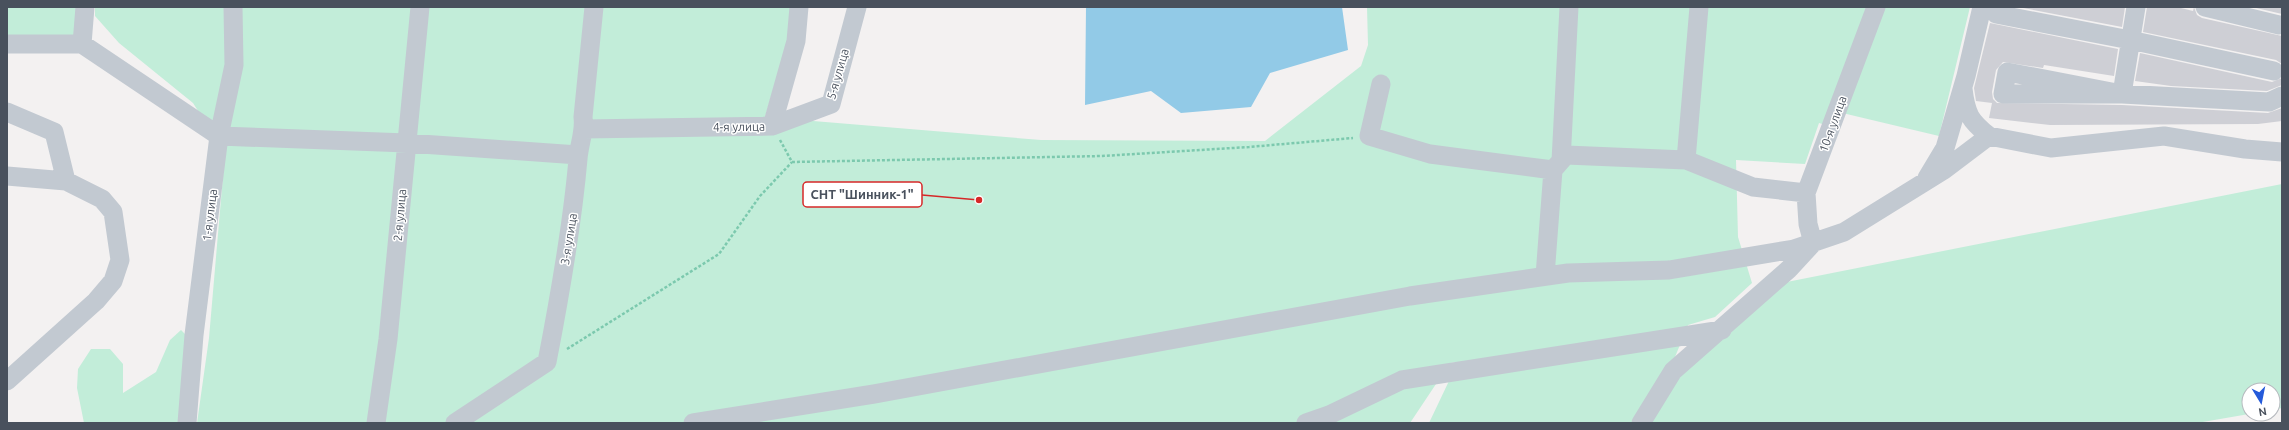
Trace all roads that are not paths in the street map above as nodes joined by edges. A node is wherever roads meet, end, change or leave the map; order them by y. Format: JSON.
{"nodes":[{"id":1,"x":85,"y":7,"type":"edge"},
{"id":2,"x":233,"y":7,"type":"edge"},
{"id":3,"x":420,"y":7,"type":"edge"},
{"id":4,"x":594,"y":7,"type":"edge"},
{"id":5,"x":799,"y":7,"type":"edge"},
{"id":6,"x":857,"y":7,"type":"edge"},
{"id":7,"x":1569,"y":7,"type":"edge"},
{"id":8,"x":1699,"y":7,"type":"edge"},
{"id":9,"x":1876,"y":7,"type":"edge"},
{"id":10,"x":2136,"y":7,"type":"edge"},
{"id":11,"x":2205,"y":7,"type":"edge"},
{"id":12,"x":1989,"y":11,"type":"edge"},
{"id":13,"x":2279,"y":25,"type":"dead end"},
{"id":14,"x":2130,"y":40,"type":"junction"},
{"id":15,"x":7,"y":44,"type":"edge"},
{"id":16,"x":82,"y":44,"type":"junction"},
{"id":17,"x":2274,"y":71,"type":"dead end"},
{"id":18,"x":1381,"y":84,"type":"dead end"},
{"id":19,"x":1963,"y":86,"type":"junction"},
{"id":20,"x":2122,"y":94,"type":"junction"},
{"id":21,"x":2282,"y":96,"type":"edge"},
{"id":22,"x":7,"y":112,"type":"edge"},
{"id":23,"x":772,"y":126,"type":"junction"},
{"id":24,"x":584,"y":129,"type":"junction"},
{"id":25,"x":219,"y":136,"type":"junction"},
{"id":26,"x":1989,"y":136,"type":"junction"},
{"id":27,"x":407,"y":143,"type":"junction"},
{"id":28,"x":2282,"y":152,"type":"edge"},
{"id":29,"x":578,"y":155,"type":"junction"},
{"id":30,"x":1686,"y":160,"type":"junction"},
{"id":31,"x":1557,"y":166,"type":"junction"},
{"id":32,"x":7,"y":176,"type":"edge"},
{"id":33,"x":66,"y":181,"type":"junction"},
{"id":34,"x":1924,"y":182,"type":"junction"},
{"id":35,"x":1806,"y":193,"type":"junction"},
{"id":36,"x":1813,"y":243,"type":"junction"},
{"id":37,"x":1545,"y":276,"type":"junction"},
{"id":38,"x":1722,"y":330,"type":"junction"},
{"id":39,"x":7,"y":381,"type":"edge"},
{"id":40,"x":187,"y":423,"type":"edge"},
{"id":41,"x":376,"y":423,"type":"edge"},
{"id":42,"x":455,"y":423,"type":"edge"},
{"id":43,"x":692,"y":423,"type":"edge"},
{"id":44,"x":1306,"y":423,"type":"edge"},
{"id":45,"x":1641,"y":423,"type":"edge"}],
"edges":[{"from":1,"to":16,"type":"lane"},
{"from":2,"to":25,"type":"lane","name":"1-я улица"},
{"from":3,"to":27,"type":"lane","name":"2-я улица"},
{"from":4,"to":24,"type":"lane","name":"3-я улица"},
{"from":5,"to":23,"type":"lane","name":"4-я улица"},
{"from":6,"to":23,"type":"lane","name":"5-я улица"},
{"from":7,"to":31,"type":"lane"},
{"from":8,"to":30,"type":"lane"},
{"from":9,"to":35,"type":"lane","name":"10-я улица"},
{"from":10,"to":14,"type":"lane"},
{"from":11,"to":13,"type":"lane"},
{"from":12,"to":14,"type":"lane"},
{"from":12,"to":19,"type":"lane"},
{"from":14,"to":17,"type":"lane"},
{"from":14,"to":20,"type":"lane"},
{"from":15,"to":16,"type":"lane"},
{"from":16,"to":25,"type":"lane"},
{"from":18,"to":31,"type":"lane"},
{"from":19,"to":26,"type":"lane"},
{"from":19,"to":34,"type":"lane"},
{"from":20,"to":20,"type":"lane"},
{"from":20,"to":21,"type":"lane"},
{"from":22,"to":33,"type":"lane"},
{"from":23,"to":24,"type":"lane","name":"4-я улица"},
{"from":24,"to":29,"type":"lane","name":"3-я улица"},
{"from":25,"to":27,"type":"lane"},
{"from":25,"to":40,"type":"lane","name":"1-я улица"},
{"from":26,"to":28,"type":"lane"},
{"from":26,"to":34,"type":"lane"},
{"from":27,"to":29,"type":"lane"},
{"from":27,"to":41,"type":"lane","name":"2-я улица"},
{"from":29,"to":42,"type":"lane","name":"3-я улица"},
{"from":30,"to":31,"type":"lane"},
{"from":30,"to":35,"type":"lane"},
{"from":31,"to":37,"type":"lane"},
{"from":32,"to":33,"type":"lane"},
{"from":33,"to":39,"type":"lane"},
{"from":34,"to":36,"type":"lane"},
{"from":35,"to":36,"type":"lane","name":"10-я улица"},
{"from":36,"to":37,"type":"lane"},
{"from":36,"to":38,"type":"lane"},
{"from":37,"to":43,"type":"lane"},
{"from":38,"to":44,"type":"lane"},
{"from":38,"to":45,"type":"lane"}]}
